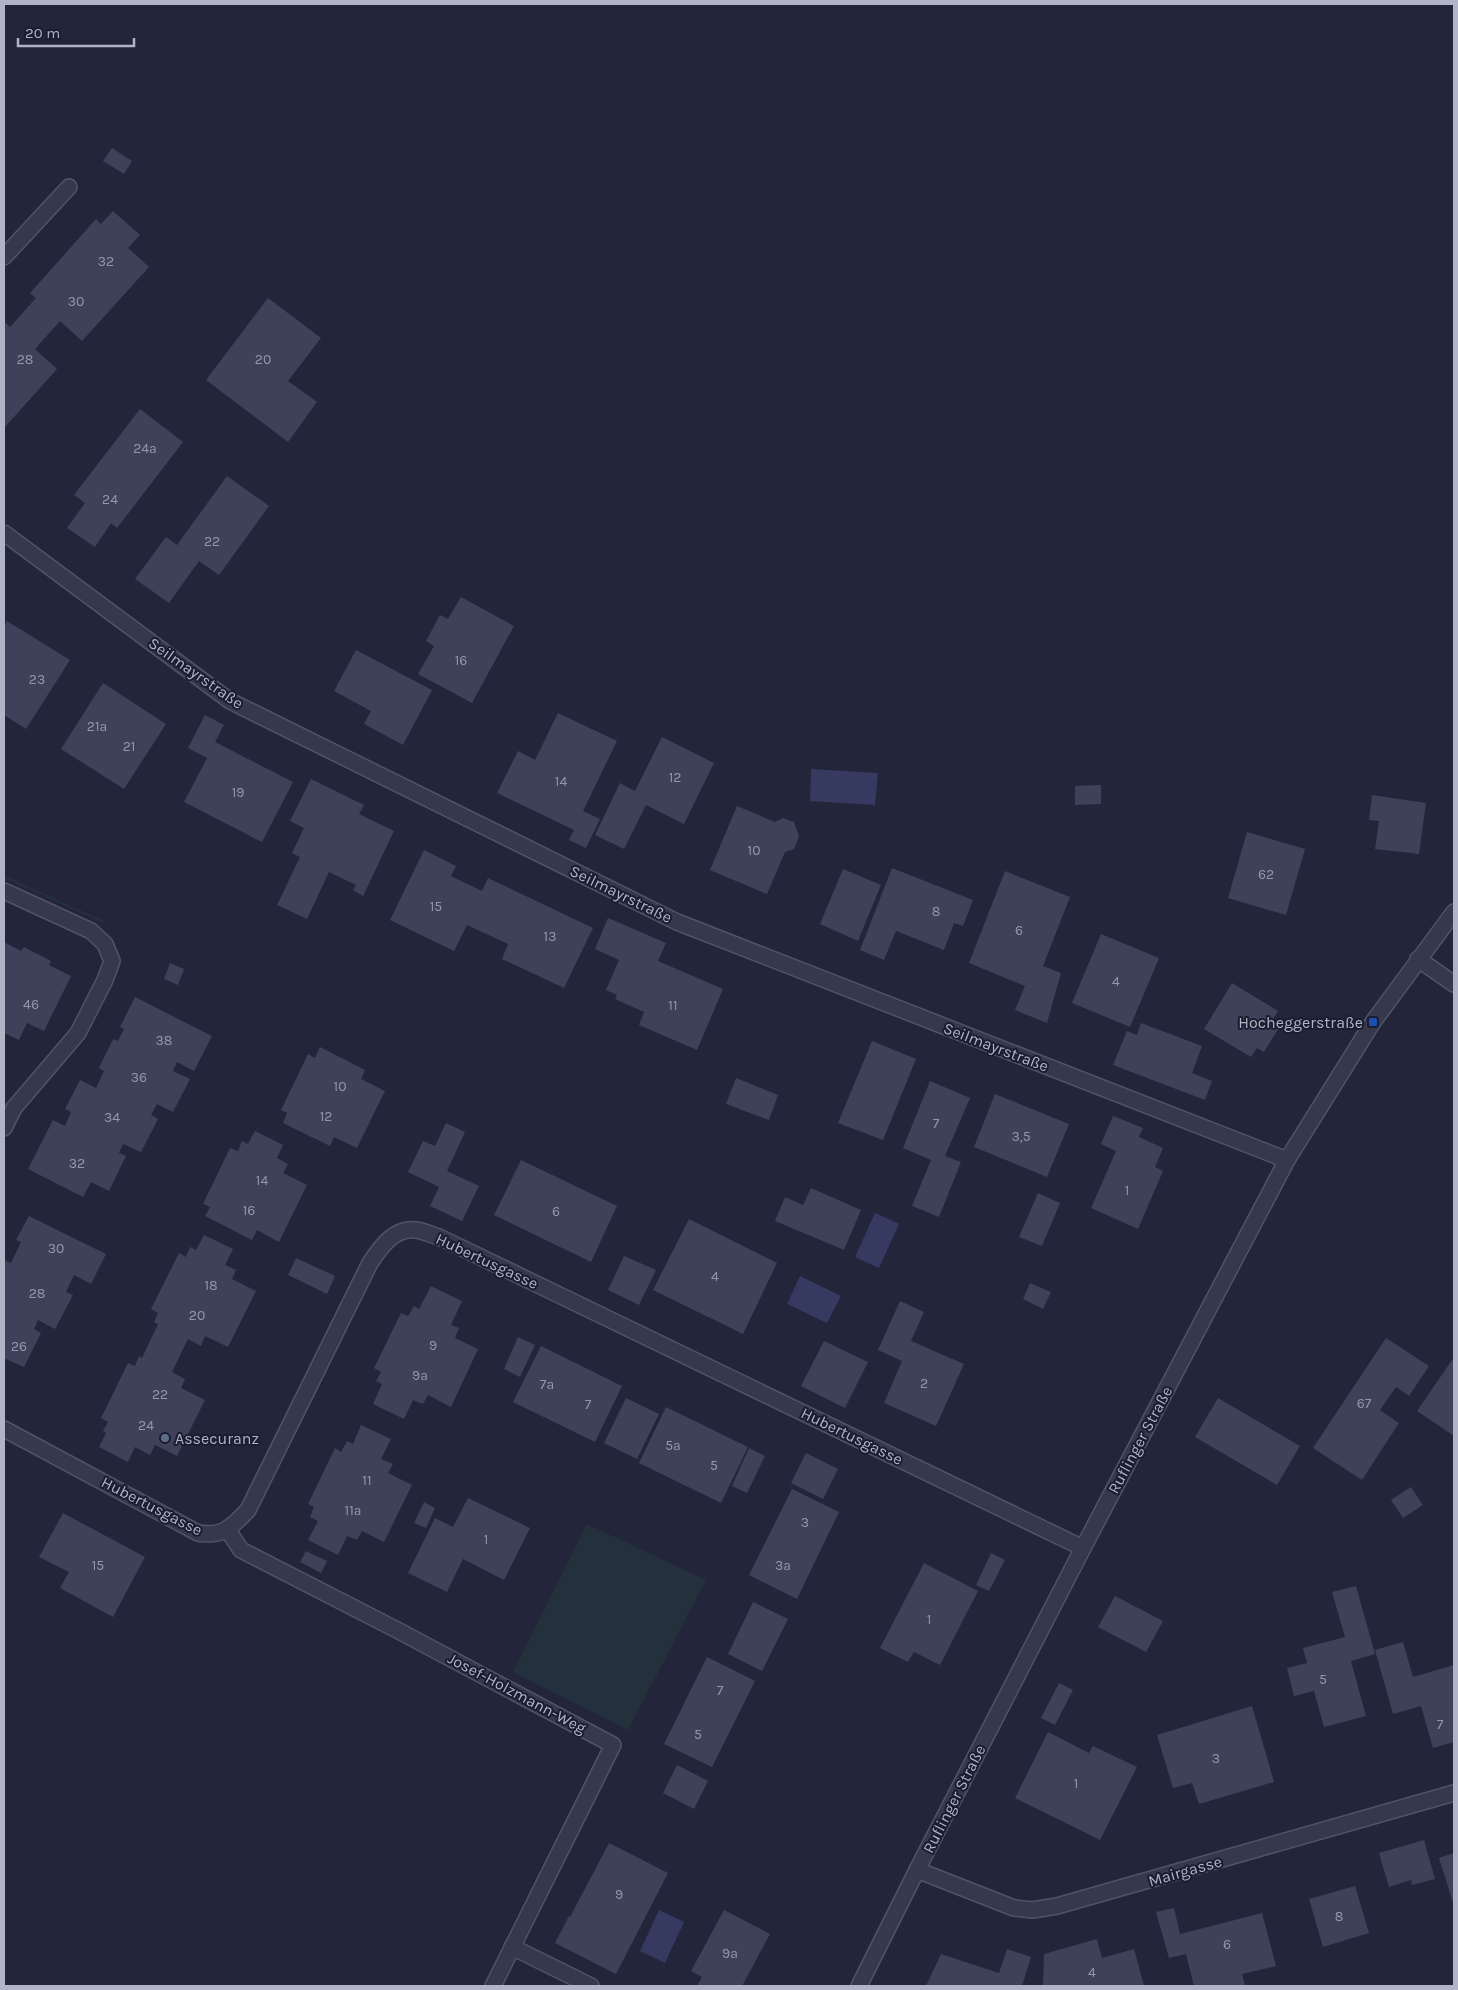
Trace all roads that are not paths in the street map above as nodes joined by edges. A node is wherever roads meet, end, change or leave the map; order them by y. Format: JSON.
{"nodes":[{"id":1,"x":69,"y":187,"type":"dead end"},
{"id":2,"x":4,"y":257,"type":"edge"},
{"id":3,"x":4,"y":533,"type":"edge"},
{"id":4,"x":4,"y":891,"type":"edge"},
{"id":5,"x":1454,"y":912,"type":"edge"},
{"id":6,"x":1418,"y":960,"type":"junction"},
{"id":7,"x":1454,"y":984,"type":"edge"},
{"id":8,"x":4,"y":1128,"type":"edge"},
{"id":9,"x":1287,"y":1160,"type":"junction"},
{"id":10,"x":4,"y":1429,"type":"edge"},
{"id":11,"x":227,"y":1529,"type":"junction"},
{"id":12,"x":1083,"y":1548,"type":"junction"},
{"id":13,"x":1454,"y":1793,"type":"edge"},
{"id":14,"x":917,"y":1870,"type":"junction"},
{"id":15,"x":512,"y":1948,"type":"junction"},
{"id":16,"x":493,"y":1986,"type":"edge"},
{"id":17,"x":591,"y":1986,"type":"edge"},
{"id":18,"x":859,"y":1986,"type":"edge"}],
"edges":[{"from":1,"to":2,"type":"street"},
{"from":3,"to":9,"type":"street","name":"Seilmayrstraße"},
{"from":4,"to":8,"type":"street"},
{"from":5,"to":6,"type":"street","name":"Ruflinger Straße"},
{"from":6,"to":7,"type":"street"},
{"from":6,"to":9,"type":"street","name":"Ruflinger Straße"},
{"from":9,"to":12,"type":"street","name":"Ruflinger Straße"},
{"from":10,"to":11,"type":"street","name":"Hubertusgasse"},
{"from":11,"to":12,"type":"street","name":"Hubertusgasse"},
{"from":11,"to":15,"type":"street","name":"Josef-Holzmann-Weg"},
{"from":12,"to":14,"type":"street","name":"Ruflinger Straße"},
{"from":13,"to":14,"type":"street","name":"Mairgasse"},
{"from":14,"to":18,"type":"street","name":"Ruflinger Straße"},
{"from":15,"to":16,"type":"street","name":"Josef-Holzmann-Weg"},
{"from":15,"to":17,"type":"street"}]}
